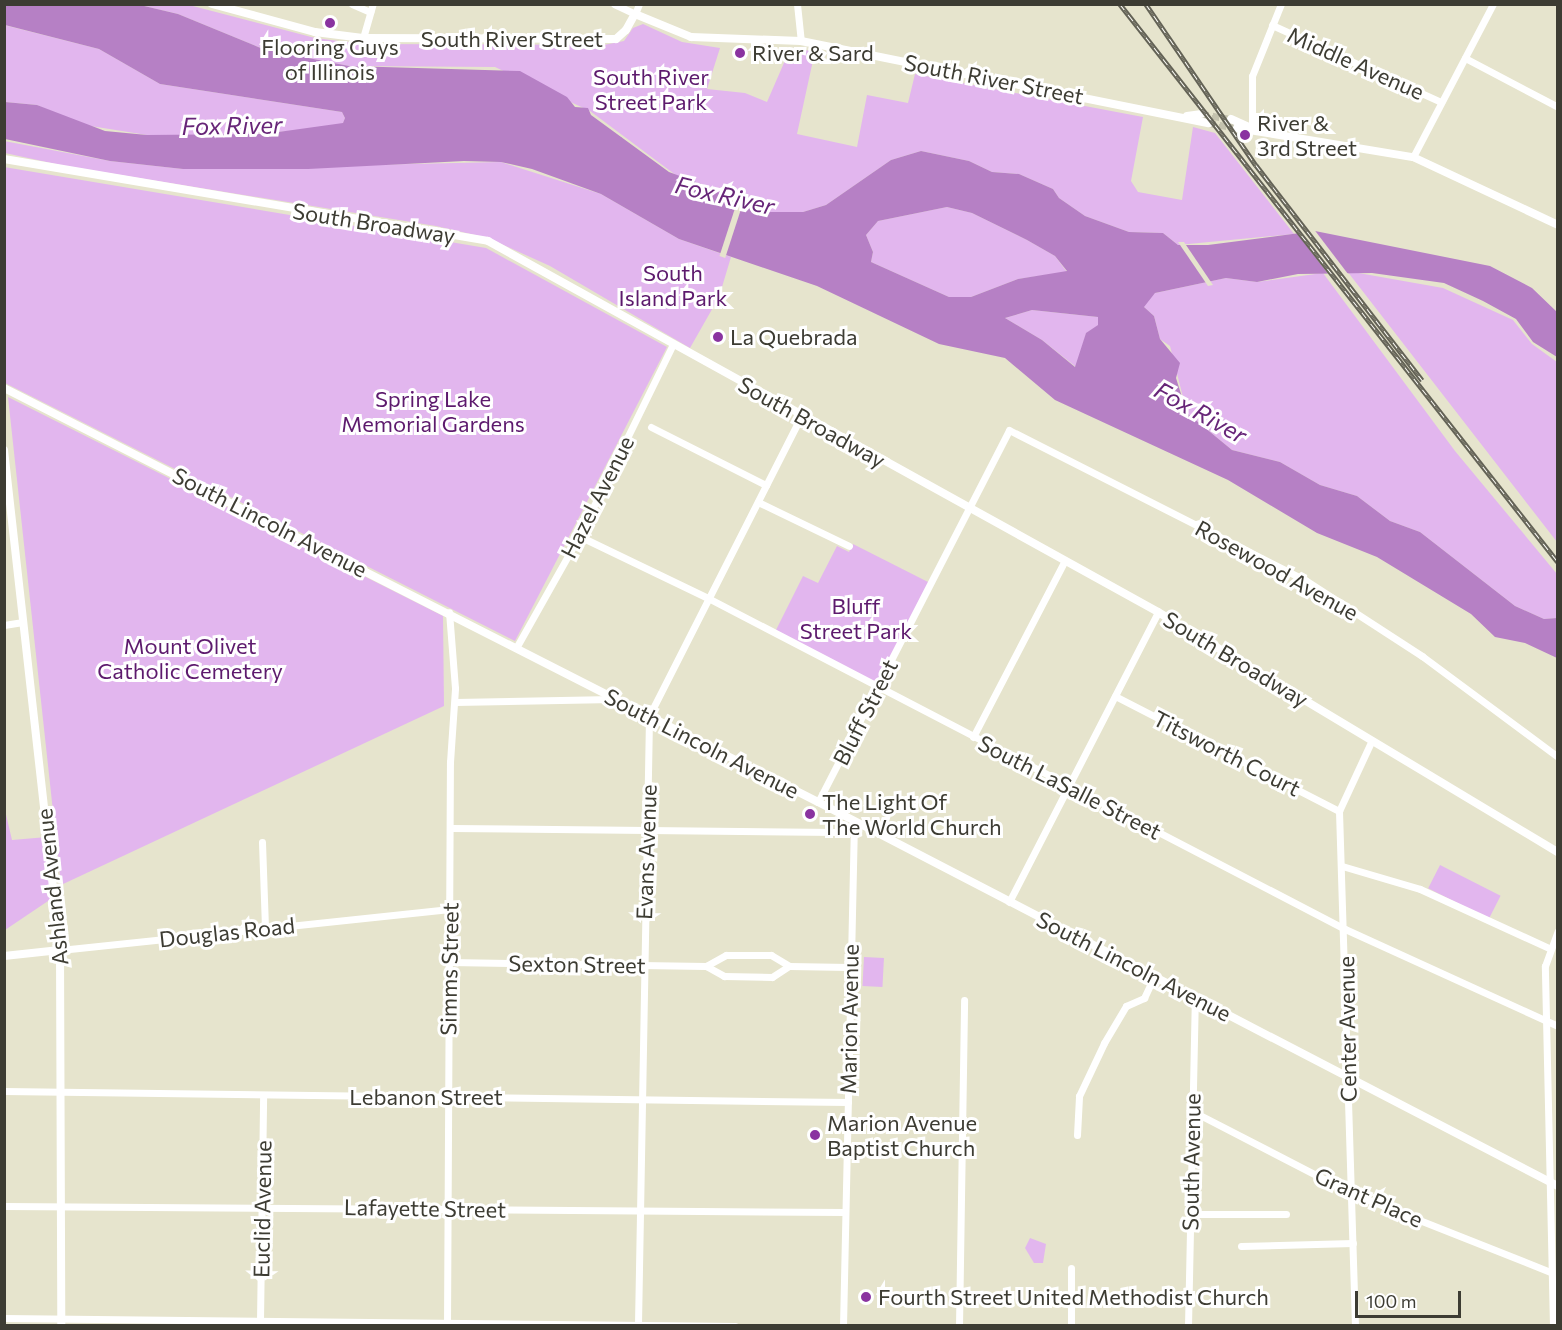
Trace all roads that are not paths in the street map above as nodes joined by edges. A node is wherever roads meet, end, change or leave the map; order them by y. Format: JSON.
{"nodes":[{"id":1,"x":212,"y":4,"type":"edge"},
{"id":2,"x":352,"y":4,"type":"edge"},
{"id":3,"x":614,"y":4,"type":"edge"},
{"id":4,"x":639,"y":4,"type":"edge"},
{"id":5,"x":797,"y":4,"type":"edge"},
{"id":6,"x":1281,"y":4,"type":"edge"},
{"id":7,"x":1493,"y":4,"type":"edge"},
{"id":8,"x":371,"y":8,"type":"edge"},
{"id":9,"x":635,"y":14,"type":"junction"},
{"id":10,"x":1272,"y":25,"type":"junction"},
{"id":11,"x":363,"y":39,"type":"junction"},
{"id":12,"x":801,"y":42,"type":"junction"},
{"id":13,"x":1465,"y":58,"type":"junction"},
{"id":14,"x":1441,"y":102,"type":"junction"},
{"id":15,"x":1557,"y":107,"type":"edge"},
{"id":16,"x":1202,"y":114,"type":"tunnel mouth"},
{"id":17,"x":1187,"y":116,"type":"junction"},
{"id":18,"x":1231,"y":119,"type":"tunnel mouth"},
{"id":19,"x":1209,"y":123,"type":"tunnel mouth"},
{"id":20,"x":1237,"y":128,"type":"tunnel mouth"},
{"id":21,"x":1252,"y":128,"type":"junction"},
{"id":22,"x":1413,"y":157,"type":"junction"},
{"id":23,"x":4,"y":159,"type":"edge"},
{"id":24,"x":1557,"y":225,"type":"edge"},
{"id":25,"x":673,"y":344,"type":"junction"},
{"id":26,"x":4,"y":388,"type":"edge"},
{"id":27,"x":801,"y":416,"type":"junction"},
{"id":28,"x":651,"y":427,"type":"dead end"},
{"id":29,"x":1009,"y":430,"type":"joint"},
{"id":30,"x":4,"y":450,"type":"edge"},
{"id":31,"x":766,"y":485,"type":"junction"},
{"id":32,"x":758,"y":502,"type":"junction"},
{"id":33,"x":7,"y":504,"type":"edge"},
{"id":34,"x":968,"y":510,"type":"junction"},
{"id":35,"x":582,"y":538,"type":"junction"},
{"id":36,"x":849,"y":546,"type":"dead end"},
{"id":37,"x":1065,"y":560,"type":"junction"},
{"id":38,"x":708,"y":598,"type":"junction"},
{"id":39,"x":449,"y":612,"type":"junction"},
{"id":40,"x":1158,"y":612,"type":"junction"},
{"id":41,"x":23,"y":622,"type":"junction"},
{"id":42,"x":4,"y":625,"type":"edge"},
{"id":43,"x":516,"y":648,"type":"junction"},
{"id":44,"x":877,"y":688,"type":"junction"},
{"id":45,"x":1115,"y":696,"type":"junction"},
{"id":46,"x":613,"y":699,"type":"junction"},
{"id":47,"x":455,"y":702,"type":"junction"},
{"id":48,"x":650,"y":716,"type":"junction"},
{"id":49,"x":973,"y":737,"type":"junction"},
{"id":50,"x":1372,"y":740,"type":"junction"},
{"id":51,"x":1557,"y":757,"type":"edge"},
{"id":52,"x":1068,"y":786,"type":"junction"},
{"id":53,"x":819,"y":802,"type":"junction"},
{"id":54,"x":1339,"y":811,"type":"junction"},
{"id":55,"x":854,"y":821,"type":"junction"},
{"id":56,"x":451,"y":828,"type":"junction"},
{"id":57,"x":646,"y":831,"type":"junction"},
{"id":58,"x":836,"y":832,"type":"dead end"},
{"id":59,"x":262,"y":842,"type":"dead end"},
{"id":60,"x":1557,"y":852,"type":"edge"},
{"id":61,"x":1342,"y":866,"type":"junction"},
{"id":62,"x":1008,"y":902,"type":"junction"},
{"id":63,"x":450,"y":909,"type":"junction"},
{"id":64,"x":265,"y":928,"type":"junction"},
{"id":65,"x":1345,"y":929,"type":"junction"},
{"id":66,"x":1557,"y":932,"type":"edge"},
{"id":67,"x":1549,"y":948,"type":"junction"},
{"id":68,"x":60,"y":950,"type":"junction"},
{"id":69,"x":4,"y":956,"type":"edge"},
{"id":70,"x":449,"y":962,"type":"junction"},
{"id":71,"x":643,"y":965,"type":"junction"},
{"id":72,"x":706,"y":966,"type":"junction"},
{"id":73,"x":789,"y":966,"type":"junction"},
{"id":74,"x":849,"y":967,"type":"junction"},
{"id":75,"x":1154,"y":977,"type":"junction"},
{"id":76,"x":1196,"y":998,"type":"junction"},
{"id":77,"x":964,"y":1000,"type":"dead end"},
{"id":78,"x":1545,"y":1019,"type":"junction"},
{"id":79,"x":1557,"y":1026,"type":"edge"},
{"id":80,"x":1347,"y":1075,"type":"junction"},
{"id":81,"x":4,"y":1091,"type":"edge"},
{"id":82,"x":62,"y":1092,"type":"junction"},
{"id":83,"x":448,"y":1096,"type":"junction"},
{"id":84,"x":263,"y":1097,"type":"junction"},
{"id":85,"x":643,"y":1098,"type":"junction"},
{"id":86,"x":848,"y":1102,"type":"junction"},
{"id":87,"x":1192,"y":1111,"type":"junction"},
{"id":88,"x":1077,"y":1135,"type":"dead end"},
{"id":89,"x":1549,"y":1181,"type":"junction"},
{"id":90,"x":1557,"y":1186,"type":"edge"},
{"id":91,"x":1351,"y":1193,"type":"junction"},
{"id":92,"x":4,"y":1206,"type":"edge"},
{"id":93,"x":61,"y":1206,"type":"junction"},
{"id":94,"x":262,"y":1206,"type":"junction"},
{"id":95,"x":448,"y":1208,"type":"junction"},
{"id":96,"x":845,"y":1212,"type":"junction"},
{"id":97,"x":641,"y":1213,"type":"junction"},
{"id":98,"x":1190,"y":1214,"type":"junction"},
{"id":99,"x":1286,"y":1214,"type":"dead end"},
{"id":100,"x":1353,"y":1244,"type":"junction"},
{"id":101,"x":1241,"y":1246,"type":"dead end"},
{"id":102,"x":1071,"y":1268,"type":"dead end"},
{"id":103,"x":1551,"y":1272,"type":"junction"},
{"id":104,"x":4,"y":1318,"type":"edge"},
{"id":105,"x":260,"y":1320,"type":"junction"},
{"id":106,"x":61,"y":1322,"type":"edge"},
{"id":107,"x":447,"y":1324,"type":"edge"},
{"id":108,"x":638,"y":1324,"type":"edge"},
{"id":109,"x":604,"y":1325,"type":"edge"},
{"id":110,"x":735,"y":1326,"type":"edge"},
{"id":111,"x":843,"y":1326,"type":"edge"},
{"id":112,"x":959,"y":1326,"type":"edge"},
{"id":113,"x":1071,"y":1326,"type":"edge"},
{"id":114,"x":1188,"y":1326,"type":"edge"},
{"id":115,"x":1355,"y":1326,"type":"edge"},
{"id":116,"x":1553,"y":1326,"type":"edge"}],
"edges":[{"from":1,"to":11,"type":"street","name":"South River Street"},
{"from":2,"to":8,"type":"street"},
{"from":3,"to":9,"type":"street"},
{"from":4,"to":9,"type":"street"},
{"from":5,"to":12,"type":"street"},
{"from":6,"to":10,"type":"street"},
{"from":7,"to":13,"type":"street"},
{"from":8,"to":11,"type":"street"},
{"from":9,"to":11,"type":"street","name":"South River Street"},
{"from":9,"to":12,"type":"street","name":"South River Street"},
{"from":10,"to":14,"type":"street","name":"Middle Avenue"},
{"from":10,"to":21,"type":"street"},
{"from":12,"to":17,"type":"street","name":"South River Street"},
{"from":13,"to":14,"type":"street"},
{"from":13,"to":15,"type":"street"},
{"from":14,"to":22,"type":"street"},
{"from":16,"to":17,"type":"street","name":"South River Street"},
{"from":17,"to":19,"type":"street","name":"South River Street"},
{"from":18,"to":21,"type":"street"},
{"from":20,"to":21,"type":"street"},
{"from":21,"to":22,"type":"street"},
{"from":22,"to":24,"type":"street"},
{"from":23,"to":25,"type":"street","name":"South Broadway"},
{"from":25,"to":27,"type":"street","name":"South Broadway"},
{"from":25,"to":35,"type":"street","name":"Hazel Avenue"},
{"from":26,"to":39,"type":"street","name":"South Lincoln Avenue"},
{"from":27,"to":31,"type":"street","name":"Evans Avenue"},
{"from":27,"to":34,"type":"street","name":"South Broadway"},
{"from":28,"to":31,"type":"street"},
{"from":29,"to":34,"type":"street","name":"Bluff Street"},
{"from":29,"to":51,"type":"street","name":"Rosewood Avenue"},
{"from":30,"to":33,"type":"street","name":"Ashland Avenue"},
{"from":31,"to":32,"type":"street","name":"Evans Avenue"},
{"from":32,"to":36,"type":"street"},
{"from":32,"to":38,"type":"street","name":"Evans Avenue"},
{"from":33,"to":41,"type":"street","name":"Ashland Avenue"},
{"from":34,"to":37,"type":"street","name":"South Broadway"},
{"from":34,"to":44,"type":"street","name":"Bluff Street"},
{"from":35,"to":38,"type":"street","name":"South LaSalle Street"},
{"from":35,"to":43,"type":"street","name":"Hazel Avenue"},
{"from":37,"to":40,"type":"street","name":"South Broadway"},
{"from":37,"to":49,"type":"street"},
{"from":38,"to":44,"type":"street","name":"South LaSalle Street"},
{"from":38,"to":48,"type":"street","name":"Evans Avenue"},
{"from":39,"to":43,"type":"street","name":"South Lincoln Avenue"},
{"from":39,"to":47,"type":"street","name":"Simms Street"},
{"from":40,"to":45,"type":"street"},
{"from":40,"to":50,"type":"street","name":"South Broadway"},
{"from":41,"to":42,"type":"street"},
{"from":41,"to":68,"type":"street","name":"Ashland Avenue"},
{"from":43,"to":46,"type":"street","name":"South Lincoln Avenue"},
{"from":44,"to":49,"type":"street","name":"South LaSalle Street"},
{"from":44,"to":53,"type":"street","name":"Bluff Street"},
{"from":45,"to":52,"type":"street"},
{"from":45,"to":54,"type":"street","name":"Titsworth Court"},
{"from":46,"to":47,"type":"street"},
{"from":46,"to":48,"type":"street","name":"South Lincoln Avenue"},
{"from":47,"to":56,"type":"street","name":"Simms Street"},
{"from":48,"to":53,"type":"street","name":"South Lincoln Avenue"},
{"from":48,"to":57,"type":"street","name":"Evans Avenue"},
{"from":49,"to":52,"type":"street","name":"South LaSalle Street"},
{"from":50,"to":54,"type":"street","name":"Center Avenue"},
{"from":50,"to":60,"type":"street","name":"South Broadway"},
{"from":52,"to":62,"type":"street"},
{"from":52,"to":65,"type":"street","name":"South LaSalle Street"},
{"from":53,"to":55,"type":"street","name":"South Lincoln Avenue"},
{"from":54,"to":61,"type":"street","name":"Center Avenue"},
{"from":55,"to":62,"type":"street","name":"South Lincoln Avenue"},
{"from":55,"to":74,"type":"street","name":"Marion Avenue"},
{"from":56,"to":57,"type":"street"},
{"from":56,"to":63,"type":"street","name":"Simms Street"},
{"from":57,"to":58,"type":"street"},
{"from":57,"to":71,"type":"street","name":"Evans Avenue"},
{"from":59,"to":64,"type":"street"},
{"from":61,"to":65,"type":"street","name":"Center Avenue"},
{"from":61,"to":67,"type":"street"},
{"from":62,"to":75,"type":"street","name":"South Lincoln Avenue"},
{"from":63,"to":64,"type":"street","name":"Douglas Road"},
{"from":63,"to":70,"type":"street","name":"Simms Street"},
{"from":64,"to":68,"type":"street","name":"Douglas Road"},
{"from":65,"to":78,"type":"street","name":"South LaSalle Street"},
{"from":65,"to":80,"type":"street","name":"Center Avenue"},
{"from":66,"to":67,"type":"street"},
{"from":67,"to":78,"type":"street"},
{"from":68,"to":69,"type":"street","name":"Douglas Road"},
{"from":68,"to":82,"type":"street","name":"Ashland Avenue"},
{"from":70,"to":71,"type":"street","name":"Sexton Street"},
{"from":70,"to":83,"type":"street","name":"Simms Street"},
{"from":71,"to":72,"type":"street","name":"Sexton Street"},
{"from":71,"to":85,"type":"street","name":"Evans Avenue"},
{"from":72,"to":73,"type":"street","name":"Sexton Street"},
{"from":72,"to":73,"type":"street","name":"Sexton Street"},
{"from":73,"to":74,"type":"street","name":"Sexton Street"},
{"from":74,"to":86,"type":"street","name":"Marion Avenue"},
{"from":75,"to":76,"type":"street","name":"South Lincoln Avenue"},
{"from":75,"to":88,"type":"street"},
{"from":76,"to":80,"type":"street","name":"South Lincoln Avenue"},
{"from":76,"to":87,"type":"street","name":"South Avenue"},
{"from":77,"to":112,"type":"street"},
{"from":78,"to":79,"type":"street","name":"South LaSalle Street"},
{"from":78,"to":89,"type":"street"},
{"from":80,"to":89,"type":"street","name":"South Lincoln Avenue"},
{"from":80,"to":91,"type":"street","name":"Center Avenue"},
{"from":81,"to":82,"type":"street","name":"Lebanon Street"},
{"from":82,"to":84,"type":"street","name":"Lebanon Street"},
{"from":82,"to":93,"type":"street","name":"Ashland Avenue"},
{"from":83,"to":84,"type":"street","name":"Lebanon Street"},
{"from":83,"to":85,"type":"street","name":"Lebanon Street"},
{"from":83,"to":95,"type":"street","name":"Simms Street"},
{"from":84,"to":94,"type":"street","name":"Euclid Avenue"},
{"from":85,"to":86,"type":"street","name":"Lebanon Street"},
{"from":85,"to":97,"type":"street","name":"Evans Avenue"},
{"from":86,"to":96,"type":"street","name":"Marion Avenue"},
{"from":87,"to":91,"type":"street","name":"Grant Place"},
{"from":87,"to":98,"type":"street","name":"South Avenue"},
{"from":89,"to":90,"type":"street","name":"South Lincoln Avenue"},
{"from":89,"to":103,"type":"street"},
{"from":91,"to":100,"type":"street","name":"Center Avenue"},
{"from":91,"to":103,"type":"street","name":"Grant Place"},
{"from":92,"to":93,"type":"street","name":"Lafayette Street"},
{"from":93,"to":94,"type":"street","name":"Lafayette Street"},
{"from":93,"to":106,"type":"street","name":"Ashland Avenue"},
{"from":94,"to":95,"type":"street","name":"Lafayette Street"},
{"from":94,"to":105,"type":"street","name":"Euclid Avenue"},
{"from":95,"to":97,"type":"street","name":"Lafayette Street"},
{"from":95,"to":107,"type":"street","name":"Simms Street"},
{"from":96,"to":97,"type":"street","name":"Lafayette Street"},
{"from":96,"to":111,"type":"street","name":"Marion Avenue"},
{"from":97,"to":108,"type":"street","name":"Evans Avenue"},
{"from":98,"to":99,"type":"street"},
{"from":98,"to":114,"type":"street","name":"South Avenue"},
{"from":100,"to":101,"type":"street"},
{"from":100,"to":115,"type":"street","name":"Center Avenue"},
{"from":102,"to":113,"type":"street"},
{"from":103,"to":116,"type":"street"},
{"from":104,"to":106,"type":"street"},
{"from":105,"to":106,"type":"street"},
{"from":105,"to":107,"type":"street"},
{"from":107,"to":109,"type":"street"},
{"from":108,"to":109,"type":"street"},
{"from":108,"to":110,"type":"street"}]}
